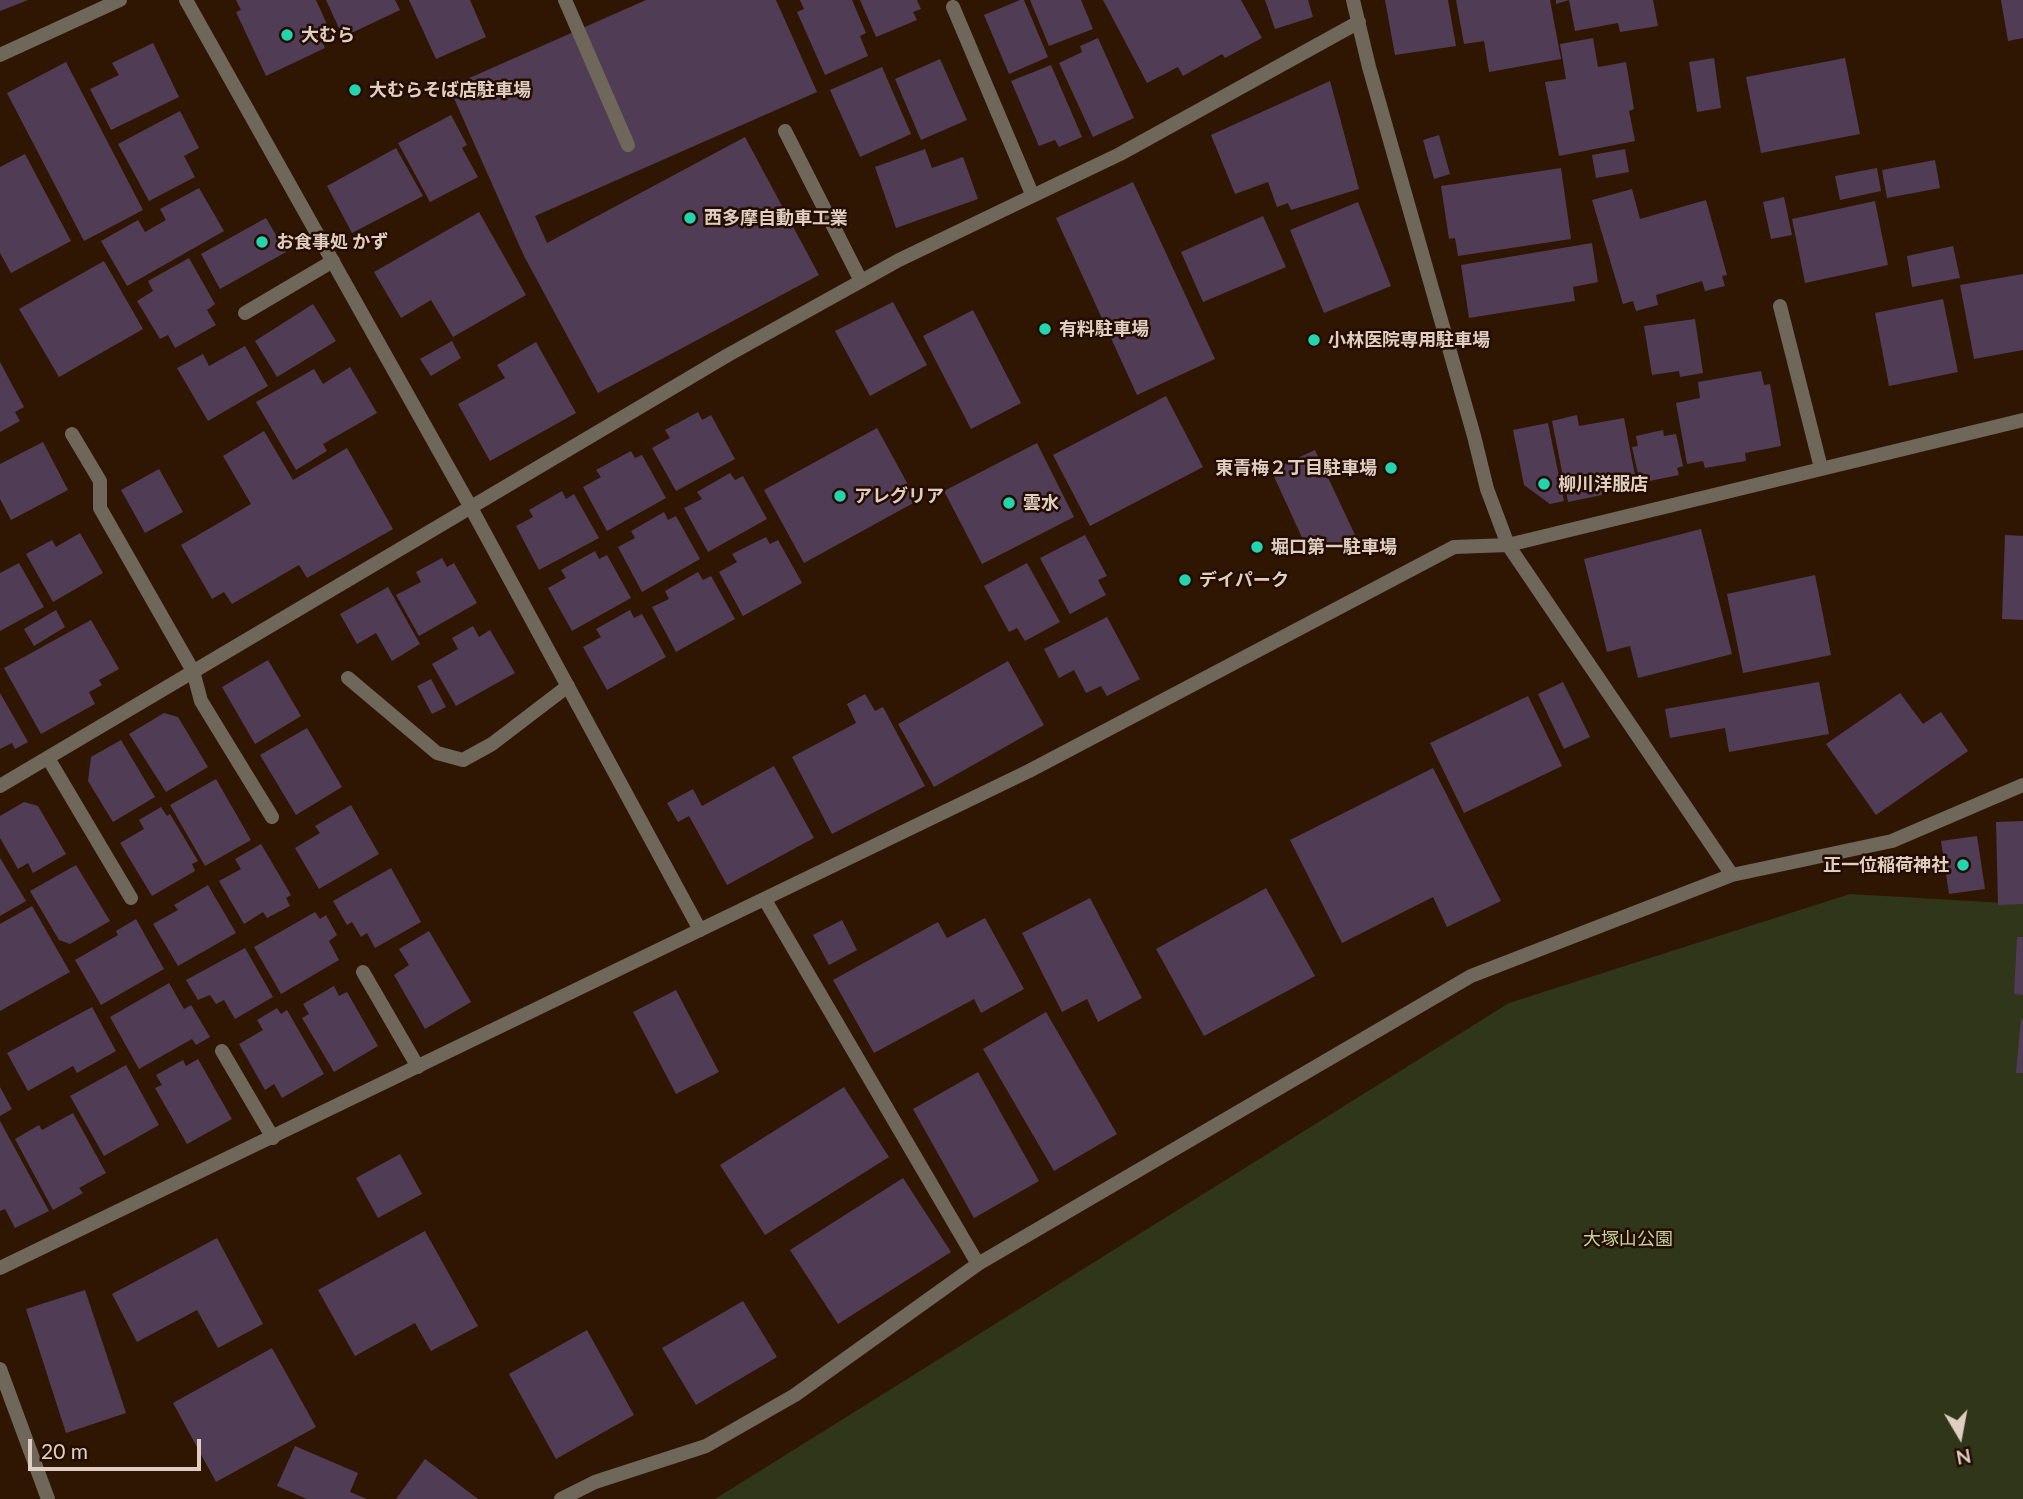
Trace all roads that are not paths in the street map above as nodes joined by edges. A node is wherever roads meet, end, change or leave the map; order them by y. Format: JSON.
{"nodes":[{"id":1,"x":120,"y":0,"type":"edge"},
{"id":2,"x":186,"y":0,"type":"edge"},
{"id":3,"x":565,"y":0,"type":"edge"},
{"id":4,"x":1353,"y":0,"type":"edge"},
{"id":5,"x":953,"y":7,"type":"dead end"},
{"id":6,"x":1359,"y":22,"type":"junction"},
{"id":7,"x":0,"y":55,"type":"edge"},
{"id":8,"x":785,"y":131,"type":"dead end"},
{"id":9,"x":628,"y":145,"type":"dead end"},
{"id":10,"x":1032,"y":194,"type":"junction"},
{"id":11,"x":333,"y":261,"type":"junction"},
{"id":12,"x":861,"y":281,"type":"junction"},
{"id":13,"x":1780,"y":306,"type":"dead end"},
{"id":14,"x":245,"y":313,"type":"dead end"},
{"id":15,"x":2023,"y":420,"type":"edge"},
{"id":16,"x":72,"y":433,"type":"dead end"},
{"id":17,"x":1821,"y":468,"type":"junction"},
{"id":18,"x":470,"y":506,"type":"junction"},
{"id":19,"x":1508,"y":545,"type":"junction"},
{"id":20,"x":193,"y":671,"type":"junction"},
{"id":21,"x":348,"y":678,"type":"dead end"},
{"id":22,"x":568,"y":686,"type":"junction"},
{"id":23,"x":48,"y":758,"type":"junction"},
{"id":24,"x":2023,"y":785,"type":"edge"},
{"id":25,"x":0,"y":786,"type":"edge"},
{"id":26,"x":272,"y":817,"type":"dead end"},
{"id":27,"x":1732,"y":875,"type":"junction"},
{"id":28,"x":131,"y":898,"type":"dead end"},
{"id":29,"x":765,"y":900,"type":"junction"},
{"id":30,"x":700,"y":930,"type":"junction"},
{"id":31,"x":363,"y":972,"type":"dead end"},
{"id":32,"x":222,"y":1051,"type":"dead end"},
{"id":33,"x":418,"y":1067,"type":"junction"},
{"id":34,"x":273,"y":1138,"type":"junction"},
{"id":35,"x":978,"y":1264,"type":"junction"},
{"id":36,"x":0,"y":1268,"type":"edge"},
{"id":37,"x":0,"y":1369,"type":"edge"},
{"id":38,"x":48,"y":1499,"type":"edge"},
{"id":39,"x":561,"y":1499,"type":"edge"}],
"edges":[{"from":1,"to":7,"type":"street"},
{"from":2,"to":11,"type":"street"},
{"from":3,"to":9,"type":"street"},
{"from":4,"to":6,"type":"street"},
{"from":5,"to":10,"type":"street"},
{"from":6,"to":10,"type":"street"},
{"from":6,"to":19,"type":"street"},
{"from":8,"to":12,"type":"street"},
{"from":10,"to":12,"type":"street"},
{"from":11,"to":14,"type":"street"},
{"from":11,"to":18,"type":"street"},
{"from":12,"to":18,"type":"street"},
{"from":13,"to":17,"type":"street"},
{"from":15,"to":17,"type":"street"},
{"from":16,"to":20,"type":"street"},
{"from":17,"to":19,"type":"street"},
{"from":18,"to":20,"type":"street"},
{"from":18,"to":22,"type":"street"},
{"from":19,"to":27,"type":"street"},
{"from":19,"to":29,"type":"street"},
{"from":20,"to":23,"type":"street"},
{"from":20,"to":26,"type":"street"},
{"from":21,"to":22,"type":"street"},
{"from":22,"to":30,"type":"street"},
{"from":23,"to":25,"type":"street"},
{"from":23,"to":28,"type":"street"},
{"from":24,"to":27,"type":"street"},
{"from":27,"to":35,"type":"street"},
{"from":29,"to":30,"type":"street"},
{"from":29,"to":35,"type":"street"},
{"from":30,"to":33,"type":"street"},
{"from":31,"to":33,"type":"street"},
{"from":32,"to":34,"type":"street"},
{"from":33,"to":34,"type":"street"},
{"from":34,"to":36,"type":"street"},
{"from":35,"to":39,"type":"street"},
{"from":37,"to":38,"type":"street"}]}
